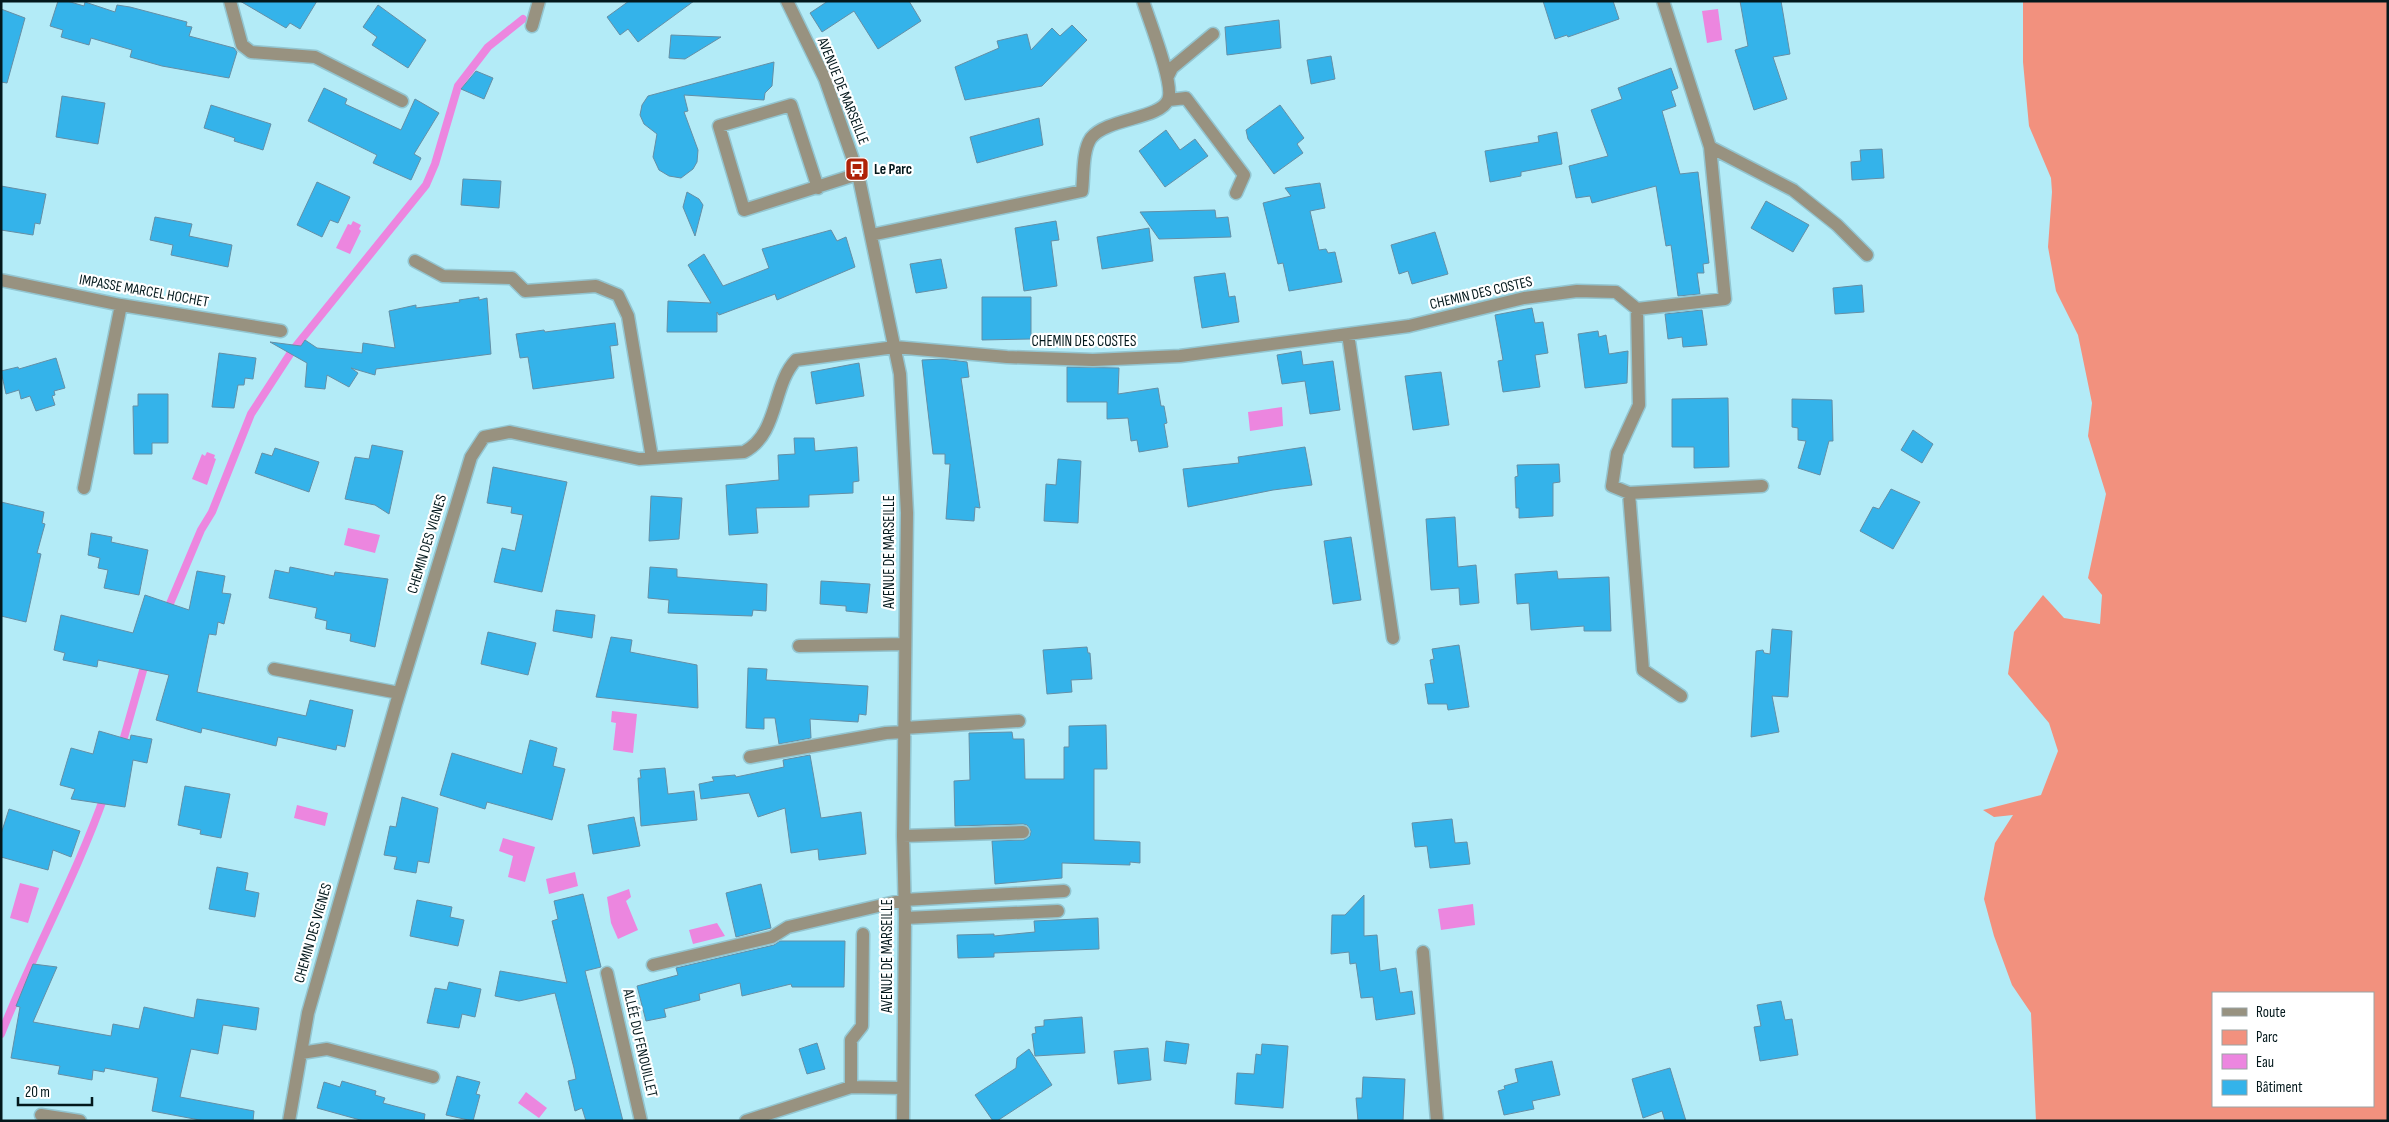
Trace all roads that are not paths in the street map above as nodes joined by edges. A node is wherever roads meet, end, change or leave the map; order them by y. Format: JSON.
{"nodes":[{"id":1,"x":230,"y":1,"type":"edge"},
{"id":2,"x":539,"y":1,"type":"edge"},
{"id":3,"x":1143,"y":1,"type":"edge"},
{"id":4,"x":1663,"y":1,"type":"edge"},
{"id":5,"x":788,"y":2,"type":"edge"},
{"id":6,"x":532,"y":26,"type":"dead end"},
{"id":7,"x":1213,"y":34,"type":"dead end"},
{"id":8,"x":1168,"y":76,"type":"junction"},
{"id":9,"x":1169,"y":100,"type":"junction"},
{"id":10,"x":402,"y":101,"type":"dead end"},
{"id":11,"x":1710,"y":147,"type":"junction"},
{"id":12,"x":858,"y":174,"type":"junction"},
{"id":13,"x":818,"y":188,"type":"junction"},
{"id":14,"x":1236,"y":193,"type":"dead end"},
{"id":15,"x":871,"y":235,"type":"junction"},
{"id":16,"x":1867,"y":255,"type":"dead end"},
{"id":17,"x":415,"y":261,"type":"dead end"},
{"id":18,"x":1,"y":280,"type":"edge"},
{"id":19,"x":121,"y":305,"type":"junction"},
{"id":20,"x":1637,"y":309,"type":"junction"},
{"id":21,"x":281,"y":331,"type":"dead end"},
{"id":22,"x":1348,"y":334,"type":"junction"},
{"id":23,"x":895,"y":347,"type":"junction"},
{"id":24,"x":652,"y":458,"type":"junction"},
{"id":25,"x":1762,"y":486,"type":"dead end"},
{"id":26,"x":84,"y":488,"type":"dead end"},
{"id":27,"x":1628,"y":493,"type":"junction"},
{"id":28,"x":1393,"y":638,"type":"dead end"},
{"id":29,"x":905,"y":644,"type":"junction"},
{"id":30,"x":799,"y":646,"type":"dead end"},
{"id":31,"x":274,"y":669,"type":"dead end"},
{"id":32,"x":399,"y":693,"type":"junction"},
{"id":33,"x":1681,"y":696,"type":"dead end"},
{"id":34,"x":1019,"y":721,"type":"dead end"},
{"id":35,"x":904,"y":730,"type":"junction"},
{"id":36,"x":750,"y":758,"type":"dead end"},
{"id":37,"x":1024,"y":832,"type":"dead end"},
{"id":38,"x":903,"y":836,"type":"junction"},
{"id":39,"x":1064,"y":891,"type":"dead end"},
{"id":40,"x":904,"y":900,"type":"junction"},
{"id":41,"x":1058,"y":911,"type":"dead end"},
{"id":42,"x":905,"y":918,"type":"junction"},
{"id":43,"x":864,"y":934,"type":"dead end"},
{"id":44,"x":1423,"y":952,"type":"dead end"},
{"id":45,"x":653,"y":965,"type":"dead end"},
{"id":46,"x":607,"y":973,"type":"dead end"},
{"id":47,"x":301,"y":1053,"type":"junction"},
{"id":48,"x":433,"y":1077,"type":"dead end"},
{"id":49,"x":851,"y":1087,"type":"junction"},
{"id":50,"x":902,"y":1088,"type":"junction"},
{"id":51,"x":41,"y":1115,"type":"dead end"},
{"id":52,"x":80,"y":1121,"type":"edge"},
{"id":53,"x":289,"y":1121,"type":"edge"},
{"id":54,"x":641,"y":1121,"type":"edge"},
{"id":55,"x":746,"y":1121,"type":"edge"},
{"id":56,"x":903,"y":1121,"type":"edge"},
{"id":57,"x":1437,"y":1121,"type":"edge"}],
"edges":[{"from":1,"to":10,"type":"street"},
{"from":2,"to":6,"type":"street"},
{"from":3,"to":8,"type":"street"},
{"from":4,"to":11,"type":"street"},
{"from":5,"to":12,"type":"street","name":"AVENUE DE MARSEILLE"},
{"from":7,"to":8,"type":"street"},
{"from":8,"to":9,"type":"street"},
{"from":9,"to":14,"type":"street"},
{"from":9,"to":15,"type":"street"},
{"from":11,"to":16,"type":"street"},
{"from":11,"to":20,"type":"street"},
{"from":12,"to":13,"type":"street"},
{"from":12,"to":15,"type":"street","name":"AVENUE DE MARSEILLE"},
{"from":13,"to":13,"type":"street"},
{"from":15,"to":23,"type":"street","name":"AVENUE DE MARSEILLE"},
{"from":17,"to":24,"type":"street"},
{"from":18,"to":19,"type":"street","name":"IMPASSE MARCEL HOCHET"},
{"from":19,"to":21,"type":"street","name":"IMPASSE MARCEL HOCHET"},
{"from":19,"to":26,"type":"street"},
{"from":20,"to":22,"type":"street","name":"CHEMIN DES COSTES"},
{"from":20,"to":27,"type":"street"},
{"from":22,"to":23,"type":"street","name":"CHEMIN DES COSTES"},
{"from":22,"to":28,"type":"street"},
{"from":23,"to":24,"type":"street","name":"CHEMIN DES VIGNES"},
{"from":23,"to":29,"type":"street","name":"AVENUE DE MARSEILLE"},
{"from":24,"to":32,"type":"street","name":"CHEMIN DES VIGNES"},
{"from":25,"to":27,"type":"street"},
{"from":27,"to":33,"type":"street"},
{"from":29,"to":30,"type":"street"},
{"from":29,"to":35,"type":"street","name":"AVENUE DE MARSEILLE"},
{"from":31,"to":32,"type":"street"},
{"from":32,"to":47,"type":"street","name":"CHEMIN DES VIGNES"},
{"from":34,"to":35,"type":"street"},
{"from":35,"to":36,"type":"street"},
{"from":35,"to":38,"type":"street","name":"AVENUE DE MARSEILLE"},
{"from":37,"to":38,"type":"street"},
{"from":38,"to":40,"type":"street","name":"AVENUE DE MARSEILLE"},
{"from":39,"to":40,"type":"street"},
{"from":40,"to":42,"type":"street","name":"AVENUE DE MARSEILLE"},
{"from":40,"to":45,"type":"street"},
{"from":41,"to":42,"type":"street"},
{"from":42,"to":50,"type":"street","name":"AVENUE DE MARSEILLE"},
{"from":43,"to":49,"type":"street"},
{"from":44,"to":57,"type":"street"},
{"from":46,"to":54,"type":"street","name":"ALLÉE DU FENOUILLET"},
{"from":47,"to":48,"type":"street"},
{"from":47,"to":53,"type":"street","name":"CHEMIN DES VIGNES"},
{"from":49,"to":50,"type":"street"},
{"from":49,"to":55,"type":"street"},
{"from":50,"to":56,"type":"street","name":"AVENUE DE MARSEILLE"},
{"from":51,"to":52,"type":"street"}]}
